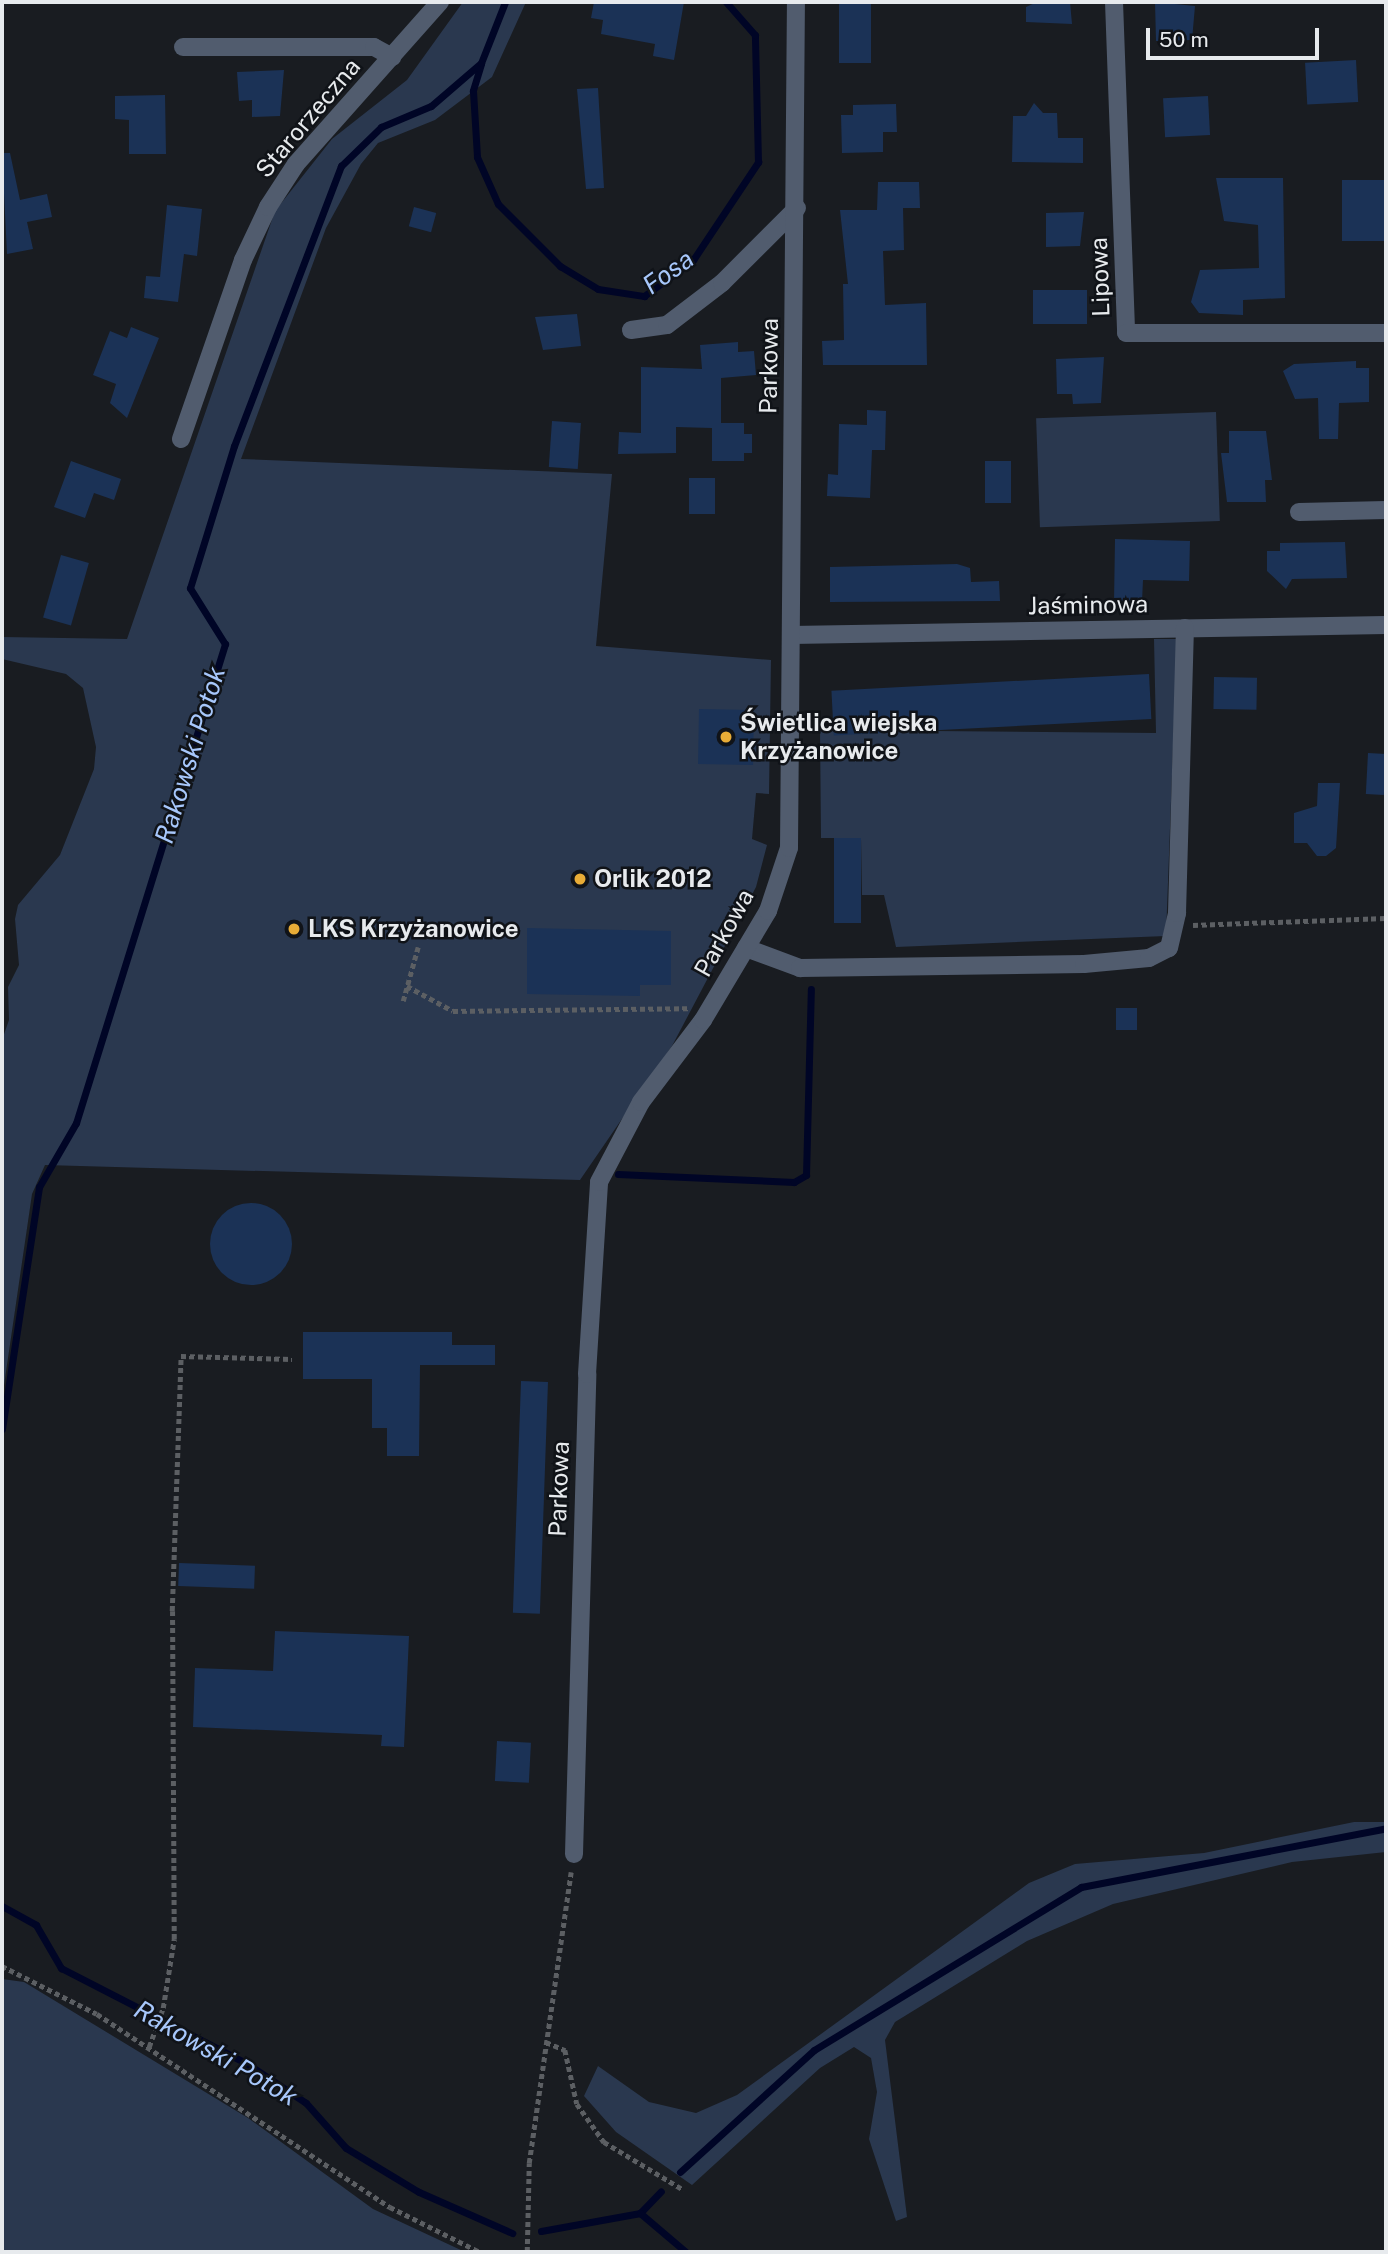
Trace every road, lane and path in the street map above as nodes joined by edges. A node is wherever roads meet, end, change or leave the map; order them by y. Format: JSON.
{"nodes":[{"id":1,"x":440,"y":2,"type":"edge"},
{"id":2,"x":796,"y":2,"type":"edge"},
{"id":3,"x":1114,"y":2,"type":"edge"},
{"id":4,"x":183,"y":47,"type":"dead end"},
{"id":5,"x":392,"y":57,"type":"junction"},
{"id":6,"x":797,"y":208,"type":"junction"},
{"id":7,"x":632,"y":330,"type":"dead end"},
{"id":8,"x":1386,"y":333,"type":"edge"},
{"id":9,"x":181,"y":439,"type":"dead end"},
{"id":10,"x":1386,"y":510,"type":"edge"},
{"id":11,"x":1299,"y":512,"type":"dead end"},
{"id":12,"x":1386,"y":625,"type":"edge"},
{"id":13,"x":1185,"y":628,"type":"junction"},
{"id":14,"x":792,"y":635,"type":"junction"},
{"id":15,"x":1386,"y":918,"type":"edge"},
{"id":16,"x":1174,"y":926,"type":"junction"},
{"id":17,"x":418,"y":947,"type":"dead end"},
{"id":18,"x":746,"y":947,"type":"junction"},
{"id":19,"x":407,"y":986,"type":"junction"},
{"id":20,"x":403,"y":1001,"type":"dead end"},
{"id":21,"x":709,"y":1010,"type":"junction"},
{"id":22,"x":292,"y":1359,"type":"dead end"},
{"id":23,"x":574,"y":1854,"type":"joint"},
{"id":24,"x":2,"y":1966,"type":"edge"},
{"id":25,"x":546,"y":2042,"type":"junction"},
{"id":26,"x":149,"y":2047,"type":"junction"},
{"id":27,"x":684,"y":2190,"type":"dead end"},
{"id":28,"x":480,"y":2252,"type":"edge"},
{"id":29,"x":527,"y":2252,"type":"edge"}],
"edges":[{"from":1,"to":5,"type":"street","name":"Starorzeczna"},
{"from":2,"to":6,"type":"street","name":"Parkowa"},
{"from":3,"to":8,"type":"street","name":"Lipowa"},
{"from":4,"to":5,"type":"street"},
{"from":5,"to":9,"type":"street","name":"Starorzeczna"},
{"from":6,"to":7,"type":"street"},
{"from":6,"to":14,"type":"street","name":"Parkowa"},
{"from":10,"to":11,"type":"street"},
{"from":12,"to":13,"type":"street","name":"Jaśminowa"},
{"from":13,"to":14,"type":"street","name":"Jaśminowa"},
{"from":13,"to":16,"type":"street"},
{"from":14,"to":18,"type":"street","name":"Parkowa"},
{"from":15,"to":16,"type":"path"},
{"from":16,"to":18,"type":"street"},
{"from":17,"to":19,"type":"path"},
{"from":18,"to":21,"type":"street","name":"Parkowa"},
{"from":19,"to":20,"type":"path"},
{"from":19,"to":21,"type":"path"},
{"from":21,"to":23,"type":"street","name":"Parkowa"},
{"from":22,"to":26,"type":"path"},
{"from":23,"to":25,"type":"path"},
{"from":24,"to":26,"type":"path"},
{"from":25,"to":27,"type":"path"},
{"from":25,"to":29,"type":"path"},
{"from":26,"to":28,"type":"path"}]}
